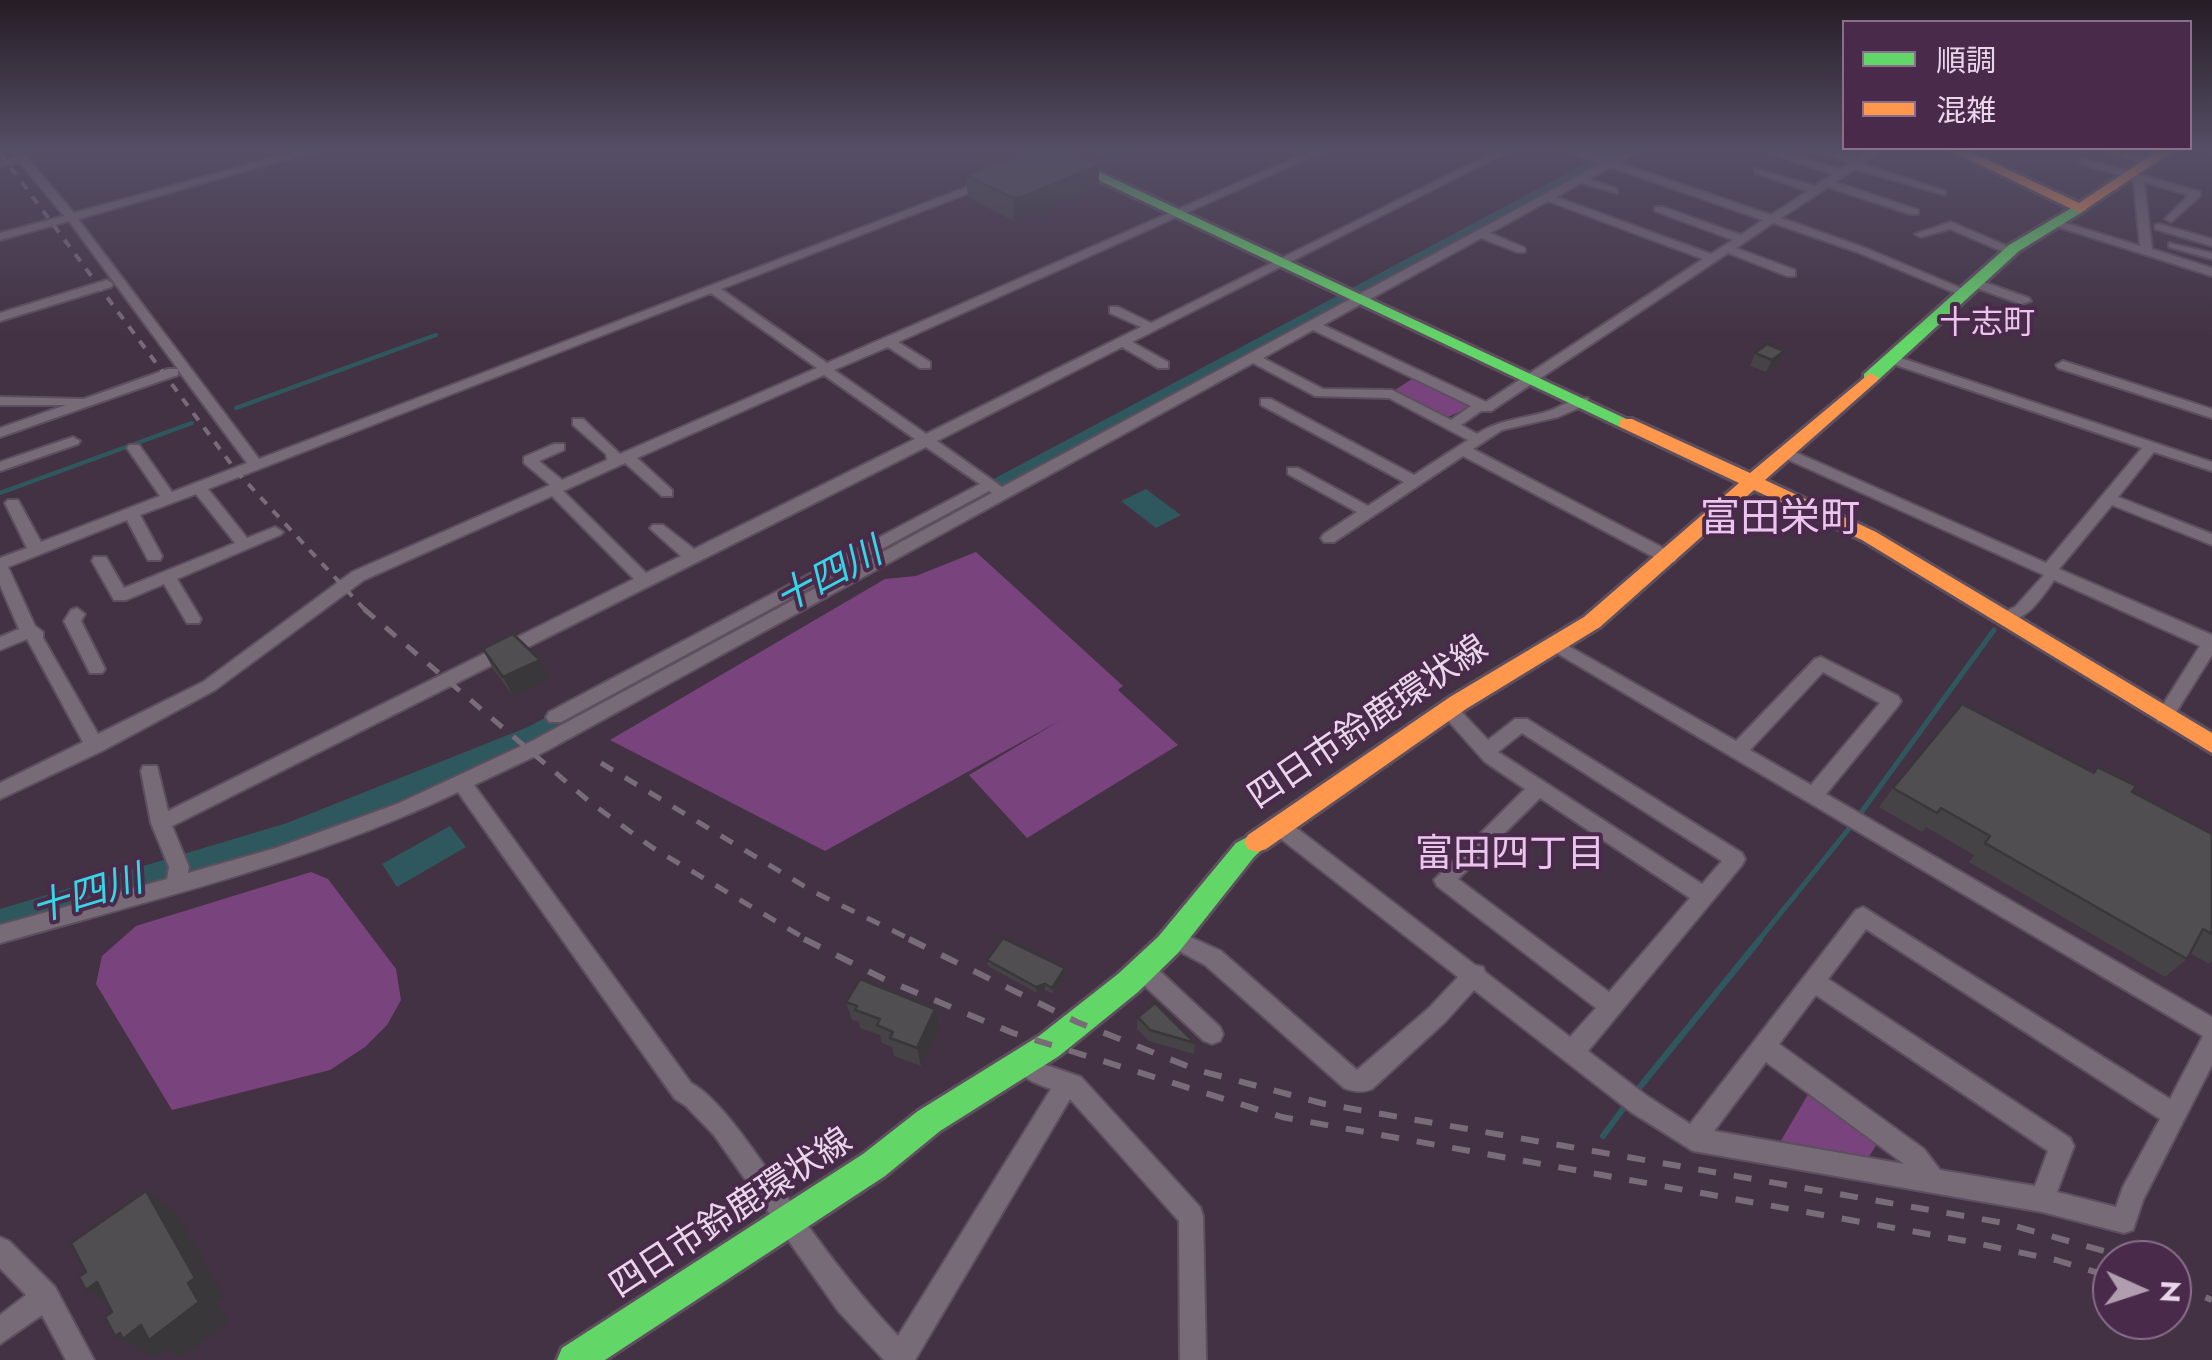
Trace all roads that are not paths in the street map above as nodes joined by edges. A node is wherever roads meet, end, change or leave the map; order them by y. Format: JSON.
{"nodes":[{"id":1,"x":69,"y":213,"type":"edge"},
{"id":2,"x":80,"y":213,"type":"edge"},
{"id":3,"x":909,"y":213,"type":"edge"},
{"id":4,"x":1176,"y":213,"type":"edge"},
{"id":5,"x":1178,"y":213,"type":"edge"},
{"id":6,"x":1378,"y":213,"type":"edge"},
{"id":7,"x":1515,"y":213,"type":"edge"},
{"id":8,"x":1590,"y":213,"type":"edge"},
{"id":9,"x":1672,"y":213,"type":"edge"},
{"id":10,"x":1755,"y":213,"type":"edge"},
{"id":11,"x":1779,"y":213,"type":"edge"},
{"id":12,"x":2074,"y":213,"type":"edge"},
{"id":13,"x":2145,"y":213,"type":"edge"},
{"id":14,"x":2179,"y":213,"type":"edge"},
{"id":15,"x":71,"y":216,"type":"junction"},
{"id":16,"x":1771,"y":219,"type":"junction"},
{"id":17,"x":2172,"y":219,"type":"dead end"},
{"id":18,"x":2056,"y":224,"type":"junction"},
{"id":19,"x":2158,"y":227,"type":"dead end"},
{"id":20,"x":1479,"y":233,"type":"junction"},
{"id":21,"x":0,"y":234,"type":"edge"},
{"id":22,"x":1921,"y":234,"type":"dead end"},
{"id":23,"x":2184,"y":235,"type":"junction"},
{"id":24,"x":1742,"y":238,"type":"junction"},
{"id":25,"x":2174,"y":244,"type":"junction"},
{"id":26,"x":1727,"y":249,"type":"junction"},
{"id":27,"x":1521,"y":250,"type":"dead end"},
{"id":28,"x":2211,"y":250,"type":"edge"},
{"id":29,"x":2010,"y":251,"type":"junction"},
{"id":30,"x":2152,"y":253,"type":"junction"},
{"id":31,"x":1713,"y":259,"type":"junction"},
{"id":32,"x":1281,"y":262,"type":"junction"},
{"id":33,"x":2212,"y":272,"type":"edge"},
{"id":34,"x":1792,"y":273,"type":"dead end"},
{"id":35,"x":107,"y":284,"type":"dead end"},
{"id":36,"x":1970,"y":288,"type":"junction"},
{"id":37,"x":713,"y":290,"type":"junction"},
{"id":38,"x":1355,"y":295,"type":"junction"},
{"id":39,"x":2025,"y":301,"type":"dead end"},
{"id":40,"x":1114,"y":310,"type":"dead end"},
{"id":41,"x":1,"y":315,"type":"edge"},
{"id":42,"x":1313,"y":325,"type":"junction"},
{"id":43,"x":1152,"y":328,"type":"junction"},
{"id":44,"x":888,"y":342,"type":"junction"},
{"id":45,"x":1122,"y":342,"type":"junction"},
{"id":46,"x":1254,"y":358,"type":"junction"},
{"id":47,"x":1892,"y":359,"type":"junction"},
{"id":48,"x":925,"y":365,"type":"dead end"},
{"id":49,"x":1163,"y":365,"type":"dead end"},
{"id":50,"x":2063,"y":365,"type":"dead end"},
{"id":51,"x":826,"y":370,"type":"junction"},
{"id":52,"x":173,"y":372,"type":"dead end"},
{"id":53,"x":1532,"y":378,"type":"junction"},
{"id":54,"x":0,"y":401,"type":"edge"},
{"id":55,"x":96,"y":401,"type":"junction"},
{"id":56,"x":1582,"y":401,"type":"junction"},
{"id":57,"x":1266,"y":402,"type":"dead end"},
{"id":58,"x":1481,"y":405,"type":"junction"},
{"id":59,"x":2212,"y":414,"type":"edge"},
{"id":60,"x":578,"y":422,"type":"dead end"},
{"id":61,"x":1452,"y":424,"type":"junction"},
{"id":62,"x":0,"y":433,"type":"edge"},
{"id":63,"x":1477,"y":439,"type":"junction"},
{"id":64,"x":73,"y":440,"type":"dead end"},
{"id":65,"x":928,"y":440,"type":"junction"},
{"id":66,"x":559,"y":446,"type":"dead end"},
{"id":67,"x":134,"y":448,"type":"dead end"},
{"id":68,"x":2151,"y":448,"type":"junction"},
{"id":69,"x":1460,"y":449,"type":"junction"},
{"id":70,"x":1783,"y":452,"type":"junction"},
{"id":71,"x":621,"y":459,"type":"junction"},
{"id":72,"x":255,"y":464,"type":"junction"},
{"id":73,"x":0,"y":466,"type":"edge"},
{"id":74,"x":2212,"y":467,"type":"edge"},
{"id":75,"x":1293,"y":472,"type":"dead end"},
{"id":76,"x":1414,"y":480,"type":"junction"},
{"id":77,"x":1752,"y":480,"type":"junction"},
{"id":78,"x":199,"y":487,"type":"junction"},
{"id":79,"x":557,"y":489,"type":"junction"},
{"id":80,"x":997,"y":489,"type":"junction"},
{"id":81,"x":667,"y":493,"type":"dead end"},
{"id":82,"x":169,"y":498,"type":"junction"},
{"id":83,"x":2109,"y":499,"type":"junction"},
{"id":84,"x":13,"y":503,"type":"dead end"},
{"id":85,"x":1368,"y":512,"type":"junction"},
{"id":86,"x":131,"y":513,"type":"junction"},
{"id":87,"x":658,"y":528,"type":"dead end"},
{"id":88,"x":274,"y":532,"type":"dead end"},
{"id":89,"x":1329,"y":538,"type":"dead end"},
{"id":90,"x":2212,"y":540,"type":"edge"},
{"id":91,"x":244,"y":545,"type":"junction"},
{"id":92,"x":42,"y":548,"type":"junction"},
{"id":93,"x":154,"y":556,"type":"dead end"},
{"id":94,"x":693,"y":557,"type":"junction"},
{"id":95,"x":1669,"y":558,"type":"junction"},
{"id":96,"x":100,"y":561,"type":"dead end"},
{"id":97,"x":0,"y":566,"type":"edge"},
{"id":98,"x":2047,"y":575,"type":"junction"},
{"id":99,"x":168,"y":576,"type":"junction"},
{"id":100,"x":644,"y":580,"type":"junction"},
{"id":101,"x":2006,"y":618,"type":"junction"},
{"id":102,"x":193,"y":619,"type":"dead end"},
{"id":103,"x":55,"y":623,"type":"junction"},
{"id":104,"x":2212,"y":642,"type":"edge"},
{"id":105,"x":0,"y":644,"type":"edge"},
{"id":106,"x":1556,"y":645,"type":"junction"},
{"id":107,"x":96,"y":669,"type":"dead end"},
{"id":108,"x":1449,"y":710,"type":"junction"},
{"id":109,"x":555,"y":717,"type":"dead end"},
{"id":110,"x":2164,"y":717,"type":"junction"},
{"id":111,"x":2212,"y":744,"type":"edge"},
{"id":112,"x":95,"y":746,"type":"junction"},
{"id":113,"x":1488,"y":750,"type":"junction"},
{"id":114,"x":1738,"y":751,"type":"junction"},
{"id":115,"x":150,"y":771,"type":"dead end"},
{"id":116,"x":462,"y":783,"type":"junction"},
{"id":117,"x":1538,"y":788,"type":"junction"},
{"id":118,"x":0,"y":792,"type":"edge"},
{"id":119,"x":1814,"y":795,"type":"junction"},
{"id":120,"x":162,"y":823,"type":"junction"},
{"id":121,"x":1279,"y":826,"type":"junction"},
{"id":122,"x":177,"y":878,"type":"junction"},
{"id":123,"x":1705,"y":897,"type":"junction"},
{"id":124,"x":0,"y":934,"type":"edge"},
{"id":125,"x":1174,"y":938,"type":"junction"},
{"id":126,"x":1142,"y":970,"type":"junction"},
{"id":127,"x":1475,"y":974,"type":"junction"},
{"id":128,"x":1812,"y":980,"type":"junction"},
{"id":129,"x":1610,"y":1006,"type":"junction"},
{"id":130,"x":2212,"y":1029,"type":"edge"},
{"id":131,"x":1212,"y":1034,"type":"dead end"},
{"id":132,"x":2212,"y":1042,"type":"edge"},
{"id":133,"x":1764,"y":1047,"type":"junction"},
{"id":134,"x":1573,"y":1051,"type":"junction"},
{"id":135,"x":1021,"y":1060,"type":"junction"},
{"id":136,"x":1067,"y":1083,"type":"junction"},
{"id":137,"x":2175,"y":1115,"type":"junction"},
{"id":138,"x":1694,"y":1139,"type":"junction"},
{"id":139,"x":1932,"y":1180,"type":"junction"},
{"id":140,"x":2042,"y":1200,"type":"junction"},
{"id":141,"x":787,"y":1220,"type":"junction"},
{"id":142,"x":0,"y":1250,"type":"edge"},
{"id":143,"x":46,"y":1296,"type":"junction"},
{"id":144,"x":0,"y":1330,"type":"edge"},
{"id":145,"x":900,"y":1359,"type":"edge"},
{"id":146,"x":82,"y":1360,"type":"edge"},
{"id":147,"x":574,"y":1360,"type":"edge"},
{"id":148,"x":1192,"y":1360,"type":"edge"}],
"edges":[{"from":1,"to":15,"type":"street"},
{"from":2,"to":15,"type":"street"},
{"from":3,"to":37,"type":"street"},
{"from":4,"to":44,"type":"street"},
{"from":5,"to":32,"type":"main road"},
{"from":6,"to":32,"type":"street"},
{"from":7,"to":20,"type":"street"},
{"from":8,"to":31,"type":"street"},
{"from":9,"to":24,"type":"street"},
{"from":10,"to":16,"type":"street"},
{"from":11,"to":16,"type":"street"},
{"from":12,"to":18,"type":"main road","name":"四日市鈴鹿環状線"},
{"from":13,"to":30,"type":"street"},
{"from":14,"to":17,"type":"street"},
{"from":15,"to":21,"type":"street"},
{"from":15,"to":72,"type":"street"},
{"from":16,"to":24,"type":"street"},
{"from":16,"to":36,"type":"street"},
{"from":18,"to":29,"type":"main road","name":"四日市鈴鹿環状線"},
{"from":18,"to":30,"type":"street"},
{"from":19,"to":23,"type":"street"},
{"from":20,"to":27,"type":"street"},
{"from":20,"to":38,"type":"street"},
{"from":22,"to":29,"type":"street"},
{"from":23,"to":25,"type":"street"},
{"from":23,"to":28,"type":"street"},
{"from":24,"to":26,"type":"street"},
{"from":25,"to":28,"type":"street"},
{"from":25,"to":30,"type":"street"},
{"from":26,"to":31,"type":"street"},
{"from":26,"to":34,"type":"street"},
{"from":29,"to":36,"type":"main road","name":"四日市鈴鹿環状線"},
{"from":30,"to":33,"type":"street"},
{"from":31,"to":53,"type":"street"},
{"from":32,"to":38,"type":"main road"},
{"from":32,"to":43,"type":"street"},
{"from":35,"to":41,"type":"street"},
{"from":36,"to":39,"type":"street"},
{"from":36,"to":47,"type":"main road","name":"四日市鈴鹿環状線"},
{"from":37,"to":51,"type":"street"},
{"from":37,"to":72,"type":"street"},
{"from":38,"to":42,"type":"street"},
{"from":38,"to":53,"type":"main road"},
{"from":40,"to":43,"type":"street"},
{"from":42,"to":46,"type":"street"},
{"from":42,"to":58,"type":"street"},
{"from":43,"to":45,"type":"street"},
{"from":44,"to":48,"type":"street"},
{"from":44,"to":51,"type":"street"},
{"from":45,"to":49,"type":"street"},
{"from":45,"to":65,"type":"street"},
{"from":46,"to":61,"type":"street"},
{"from":46,"to":80,"type":"street"},
{"from":47,"to":68,"type":"street"},
{"from":47,"to":70,"type":"main road","name":"四日市鈴鹿環状線"},
{"from":50,"to":59,"type":"street"},
{"from":51,"to":65,"type":"street"},
{"from":51,"to":71,"type":"street"},
{"from":52,"to":55,"type":"street"},
{"from":53,"to":56,"type":"main road"},
{"from":53,"to":58,"type":"street"},
{"from":54,"to":55,"type":"street"},
{"from":55,"to":62,"type":"street"},
{"from":56,"to":63,"type":"street"},
{"from":56,"to":77,"type":"main road"},
{"from":57,"to":76,"type":"street"},
{"from":58,"to":61,"type":"street"},
{"from":60,"to":71,"type":"street"},
{"from":61,"to":63,"type":"street"},
{"from":63,"to":69,"type":"street"},
{"from":64,"to":73,"type":"street"},
{"from":65,"to":80,"type":"street"},
{"from":65,"to":94,"type":"street"},
{"from":66,"to":79,"type":"street"},
{"from":67,"to":82,"type":"street"},
{"from":68,"to":74,"type":"street"},
{"from":68,"to":83,"type":"street"},
{"from":69,"to":76,"type":"street"},
{"from":69,"to":95,"type":"street"},
{"from":70,"to":77,"type":"main road","name":"四日市鈴鹿環状線"},
{"from":70,"to":98,"type":"street"},
{"from":71,"to":79,"type":"street"},
{"from":71,"to":81,"type":"street"},
{"from":72,"to":78,"type":"street"},
{"from":75,"to":85,"type":"street"},
{"from":76,"to":85,"type":"street"},
{"from":77,"to":95,"type":"main road","name":"四日市鈴鹿環状線"},
{"from":77,"to":101,"type":"main road"},
{"from":78,"to":82,"type":"street"},
{"from":78,"to":91,"type":"street"},
{"from":79,"to":100,"type":"street"},
{"from":79,"to":112,"type":"street"},
{"from":80,"to":109,"type":"street"},
{"from":80,"to":116,"type":"street"},
{"from":82,"to":86,"type":"street"},
{"from":83,"to":90,"type":"street"},
{"from":83,"to":98,"type":"street"},
{"from":84,"to":92,"type":"street"},
{"from":85,"to":89,"type":"street"},
{"from":86,"to":92,"type":"street"},
{"from":86,"to":93,"type":"street"},
{"from":87,"to":94,"type":"street"},
{"from":88,"to":91,"type":"street"},
{"from":91,"to":99,"type":"street"},
{"from":92,"to":97,"type":"street"},
{"from":94,"to":100,"type":"street"},
{"from":95,"to":106,"type":"main road","name":"四日市鈴鹿環状線"},
{"from":96,"to":99,"type":"street"},
{"from":97,"to":103,"type":"street"},
{"from":98,"to":101,"type":"street"},
{"from":98,"to":104,"type":"street"},
{"from":99,"to":102,"type":"street"},
{"from":100,"to":120,"type":"street"},
{"from":101,"to":110,"type":"main road"},
{"from":103,"to":105,"type":"street"},
{"from":103,"to":107,"type":"street"},
{"from":103,"to":112,"type":"street"},
{"from":104,"to":110,"type":"street"},
{"from":106,"to":108,"type":"main road","name":"四日市鈴鹿環状線"},
{"from":106,"to":114,"type":"street"},
{"from":108,"to":113,"type":"street"},
{"from":108,"to":121,"type":"main road","name":"四日市鈴鹿環状線"},
{"from":110,"to":111,"type":"main road"},
{"from":112,"to":118,"type":"street"},
{"from":113,"to":117,"type":"street"},
{"from":113,"to":123,"type":"street"},
{"from":114,"to":119,"type":"street"},
{"from":114,"to":119,"type":"street"},
{"from":115,"to":120,"type":"street"},
{"from":116,"to":122,"type":"street"},
{"from":116,"to":141,"type":"street"},
{"from":117,"to":123,"type":"street"},
{"from":117,"to":129,"type":"street"},
{"from":119,"to":130,"type":"street"},
{"from":120,"to":122,"type":"street"},
{"from":121,"to":125,"type":"main road","name":"四日市鈴鹿環状線"},
{"from":121,"to":127,"type":"street"},
{"from":122,"to":124,"type":"street"},
{"from":123,"to":129,"type":"street"},
{"from":125,"to":126,"type":"main road","name":"四日市鈴鹿環状線"},
{"from":125,"to":127,"type":"street"},
{"from":126,"to":131,"type":"street"},
{"from":126,"to":135,"type":"main road","name":"四日市鈴鹿環状線"},
{"from":127,"to":134,"type":"street"},
{"from":128,"to":133,"type":"street"},
{"from":128,"to":137,"type":"street"},
{"from":128,"to":140,"type":"street"},
{"from":129,"to":134,"type":"street"},
{"from":132,"to":137,"type":"street"},
{"from":133,"to":138,"type":"street"},
{"from":133,"to":139,"type":"street"},
{"from":134,"to":138,"type":"street"},
{"from":135,"to":136,"type":"street"},
{"from":135,"to":141,"type":"main road","name":"四日市鈴鹿環状線"},
{"from":136,"to":145,"type":"street"},
{"from":136,"to":148,"type":"street"},
{"from":137,"to":140,"type":"street"},
{"from":138,"to":139,"type":"street"},
{"from":139,"to":140,"type":"street"},
{"from":141,"to":145,"type":"street"},
{"from":141,"to":147,"type":"main road","name":"四日市鈴鹿環状線"},
{"from":142,"to":143,"type":"street"},
{"from":143,"to":144,"type":"street"},
{"from":143,"to":146,"type":"street"}]}
